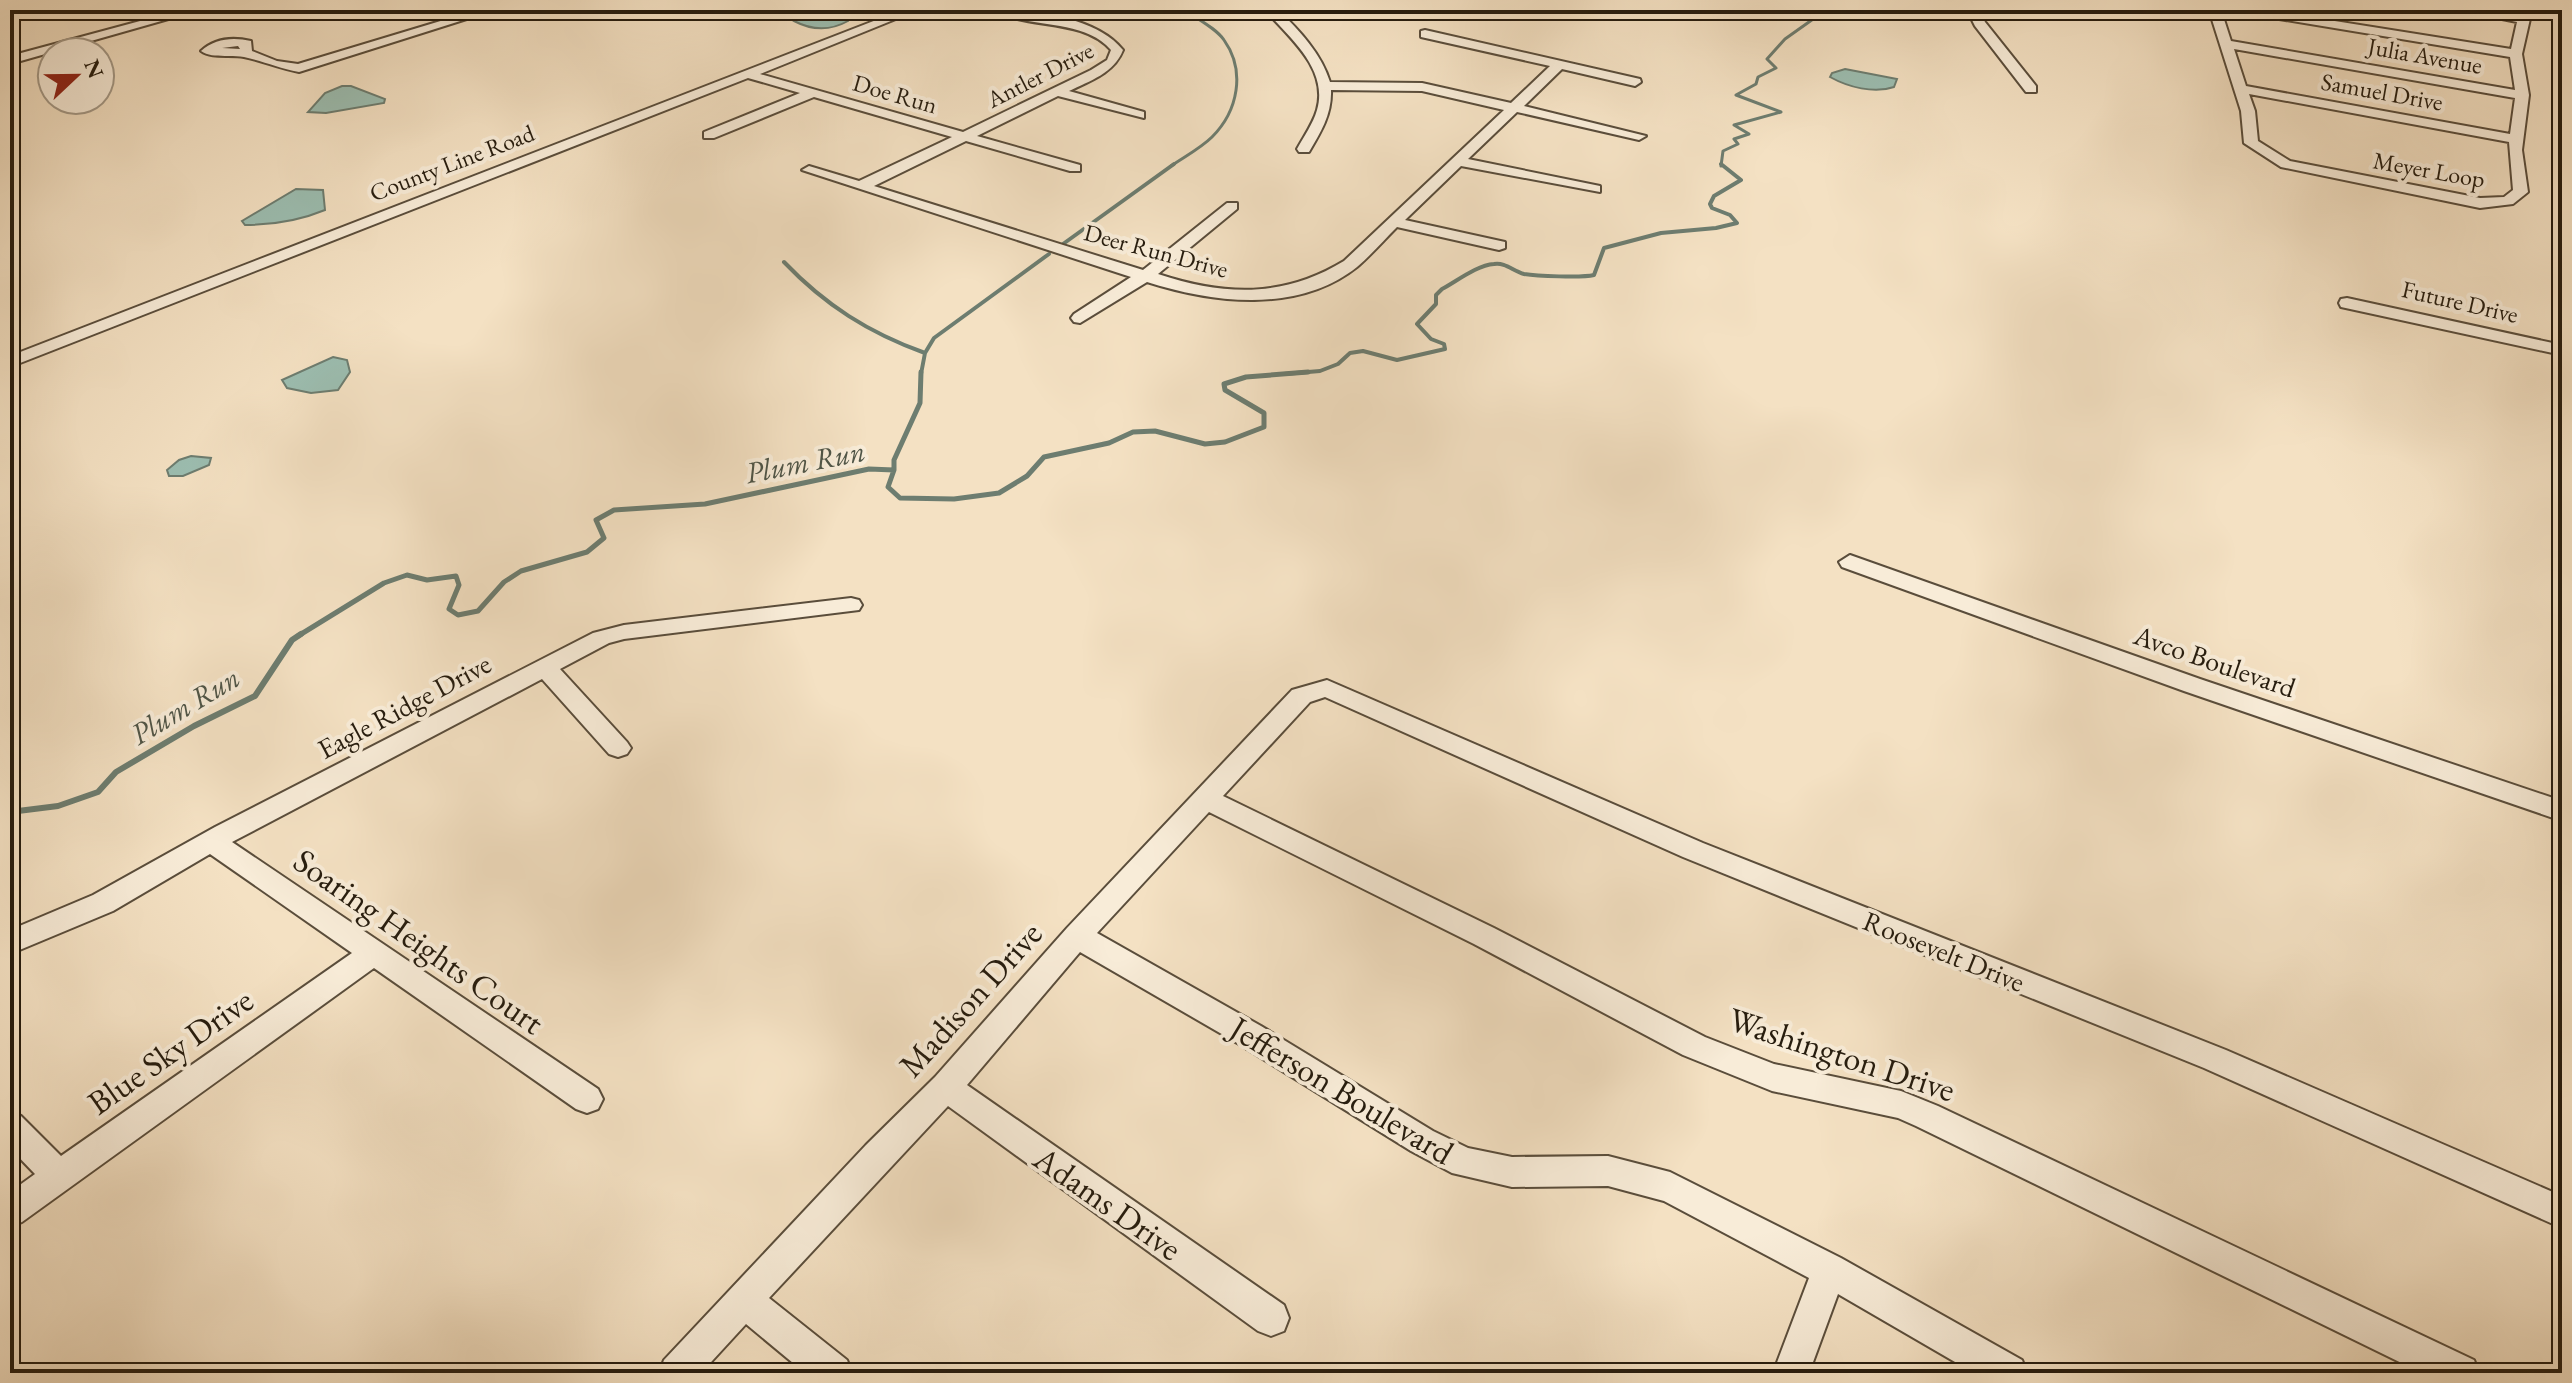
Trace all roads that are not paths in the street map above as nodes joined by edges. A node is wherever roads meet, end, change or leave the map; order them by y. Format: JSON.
{"nodes":[{"id":1,"x":194,"y":10,"type":"edge"},
{"id":2,"x":337,"y":10,"type":"edge"},
{"id":3,"x":363,"y":10,"type":"edge"},
{"id":4,"x":489,"y":10,"type":"edge"},
{"id":5,"x":912,"y":10,"type":"edge"},
{"id":6,"x":1006,"y":10,"type":"edge"},
{"id":7,"x":1271,"y":10,"type":"edge"},
{"id":8,"x":1973,"y":10,"type":"edge"},
{"id":9,"x":2215,"y":10,"type":"edge"},
{"id":10,"x":2243,"y":10,"type":"edge"},
{"id":11,"x":2463,"y":10,"type":"edge"},
{"id":12,"x":2525,"y":15,"type":"edge"},
{"id":13,"x":1425,"y":34,"type":"dead end"},
{"id":14,"x":2227,"y":44,"type":"junction"},
{"id":15,"x":246,"y":53,"type":"dead end"},
{"id":16,"x":2516,"y":54,"type":"junction"},
{"id":17,"x":10,"y":60,"type":"edge"},
{"id":18,"x":1560,"y":64,"type":"junction"},
{"id":19,"x":750,"y":75,"type":"junction"},
{"id":20,"x":1635,"y":82,"type":"dead end"},
{"id":21,"x":1324,"y":86,"type":"junction"},
{"id":22,"x":2031,"y":89,"type":"dead end"},
{"id":23,"x":2241,"y":89,"type":"junction"},
{"id":24,"x":1057,"y":92,"type":"junction"},
{"id":25,"x":813,"y":93,"type":"junction"},
{"id":26,"x":2522,"y":95,"type":"junction"},
{"id":27,"x":1513,"y":107,"type":"junction"},
{"id":28,"x":1139,"y":115,"type":"dead end"},
{"id":29,"x":709,"y":135,"type":"dead end"},
{"id":30,"x":965,"y":136,"type":"junction"},
{"id":31,"x":1639,"y":136,"type":"dead end"},
{"id":32,"x":2516,"y":139,"type":"junction"},
{"id":33,"x":1304,"y":149,"type":"dead end"},
{"id":34,"x":1457,"y":161,"type":"junction"},
{"id":35,"x":1075,"y":168,"type":"dead end"},
{"id":36,"x":809,"y":170,"type":"dead end"},
{"id":37,"x":861,"y":186,"type":"junction"},
{"id":38,"x":1595,"y":189,"type":"dead end"},
{"id":39,"x":1232,"y":206,"type":"dead end"},
{"id":40,"x":1394,"y":222,"type":"junction"},
{"id":41,"x":1499,"y":245,"type":"dead end"},
{"id":42,"x":1146,"y":277,"type":"junction"},
{"id":43,"x":2347,"y":303,"type":"dead end"},
{"id":44,"x":1080,"y":318,"type":"dead end"},
{"id":45,"x":2562,"y":350,"type":"edge"},
{"id":46,"x":10,"y":362,"type":"edge"},
{"id":47,"x":1850,"y":562,"type":"dead end"},
{"id":48,"x":851,"y":605,"type":"dead end"},
{"id":49,"x":545,"y":667,"type":"junction"},
{"id":50,"x":1327,"y":688,"type":"joint"},
{"id":51,"x":618,"y":748,"type":"dead end"},
{"id":52,"x":1206,"y":799,"type":"junction"},
{"id":53,"x":2562,"y":811,"type":"edge"},
{"id":54,"x":211,"y":841,"type":"junction"},
{"id":55,"x":1077,"y":936,"type":"junction"},
{"id":56,"x":10,"y":942,"type":"edge"},
{"id":57,"x":374,"y":953,"type":"junction"},
{"id":58,"x":946,"y":1087,"type":"junction"},
{"id":59,"x":587,"y":1099,"type":"dead end"},
{"id":60,"x":10,"y":1126,"type":"edge"},
{"id":61,"x":59,"y":1176,"type":"junction"},
{"id":62,"x":10,"y":1211,"type":"edge"},
{"id":63,"x":2562,"y":1212,"type":"edge"},
{"id":64,"x":1829,"y":1270,"type":"junction"},
{"id":65,"x":744,"y":1300,"type":"junction"},
{"id":66,"x":1271,"y":1318,"type":"dead end"},
{"id":67,"x":677,"y":1373,"type":"edge"},
{"id":68,"x":834,"y":1373,"type":"edge"},
{"id":69,"x":1791,"y":1373,"type":"edge"},
{"id":70,"x":2009,"y":1373,"type":"edge"},
{"id":71,"x":2461,"y":1373,"type":"edge"}],
"edges":[{"from":1,"to":17,"type":"street"},
{"from":2,"to":3,"type":"street"},
{"from":4,"to":15,"type":"street"},
{"from":5,"to":19,"type":"street","name":"County Line Road"},
{"from":6,"to":24,"type":"street","name":"Antler Drive"},
{"from":7,"to":21,"type":"street"},
{"from":8,"to":22,"type":"street"},
{"from":9,"to":14,"type":"street","name":"Meyer Loop"},
{"from":10,"to":16,"type":"street"},
{"from":11,"to":12,"type":"street"},
{"from":12,"to":16,"type":"street","name":"Meyer Loop"},
{"from":13,"to":18,"type":"street"},
{"from":14,"to":23,"type":"street","name":"Meyer Loop"},
{"from":14,"to":26,"type":"street","name":"Julia Avenue"},
{"from":16,"to":26,"type":"street","name":"Meyer Loop"},
{"from":18,"to":20,"type":"street"},
{"from":18,"to":27,"type":"street","name":"Deer Run Drive"},
{"from":19,"to":25,"type":"street","name":"Doe Run"},
{"from":19,"to":46,"type":"street","name":"County Line Road"},
{"from":21,"to":27,"type":"street"},
{"from":21,"to":33,"type":"street"},
{"from":23,"to":32,"type":"street","name":"Samuel Drive"},
{"from":23,"to":32,"type":"street","name":"Meyer Loop"},
{"from":24,"to":28,"type":"street"},
{"from":24,"to":30,"type":"street","name":"Antler Drive"},
{"from":25,"to":29,"type":"street"},
{"from":25,"to":30,"type":"street","name":"Doe Run"},
{"from":26,"to":32,"type":"street","name":"Meyer Loop"},
{"from":27,"to":31,"type":"street"},
{"from":27,"to":34,"type":"street","name":"Deer Run Drive"},
{"from":30,"to":35,"type":"street","name":"Doe Run"},
{"from":30,"to":37,"type":"street","name":"Antler Drive"},
{"from":34,"to":38,"type":"street"},
{"from":34,"to":40,"type":"street","name":"Deer Run Drive"},
{"from":36,"to":37,"type":"street","name":"Deer Run Drive"},
{"from":37,"to":42,"type":"street","name":"Deer Run Drive"},
{"from":39,"to":42,"type":"street"},
{"from":40,"to":41,"type":"street"},
{"from":40,"to":42,"type":"street","name":"Deer Run Drive"},
{"from":42,"to":44,"type":"street"},
{"from":43,"to":45,"type":"street","name":"Future Drive"},
{"from":47,"to":53,"type":"street","name":"Avco Boulevard"},
{"from":48,"to":49,"type":"street","name":"Eagle Ridge Drive"},
{"from":49,"to":51,"type":"street"},
{"from":49,"to":54,"type":"street","name":"Eagle Ridge Drive"},
{"from":50,"to":52,"type":"street","name":"Madison Drive"},
{"from":50,"to":63,"type":"street","name":"Roosevelt Drive"},
{"from":52,"to":55,"type":"street","name":"Madison Drive"},
{"from":52,"to":71,"type":"street","name":"Washington Drive"},
{"from":54,"to":56,"type":"street","name":"Eagle Ridge Drive"},
{"from":54,"to":57,"type":"street","name":"Soaring Heights Court"},
{"from":55,"to":58,"type":"street","name":"Madison Drive"},
{"from":55,"to":64,"type":"street","name":"Jefferson Boulevard"},
{"from":57,"to":59,"type":"street","name":"Soaring Heights Court"},
{"from":57,"to":61,"type":"street","name":"Blue Sky Drive"},
{"from":58,"to":65,"type":"street","name":"Madison Drive"},
{"from":58,"to":66,"type":"street","name":"Adams Drive"},
{"from":60,"to":61,"type":"street"},
{"from":61,"to":62,"type":"street","name":"Blue Sky Drive"},
{"from":64,"to":69,"type":"street"},
{"from":64,"to":70,"type":"street","name":"Jefferson Boulevard"},
{"from":65,"to":67,"type":"street","name":"Madison Drive"},
{"from":65,"to":68,"type":"street"}]}
